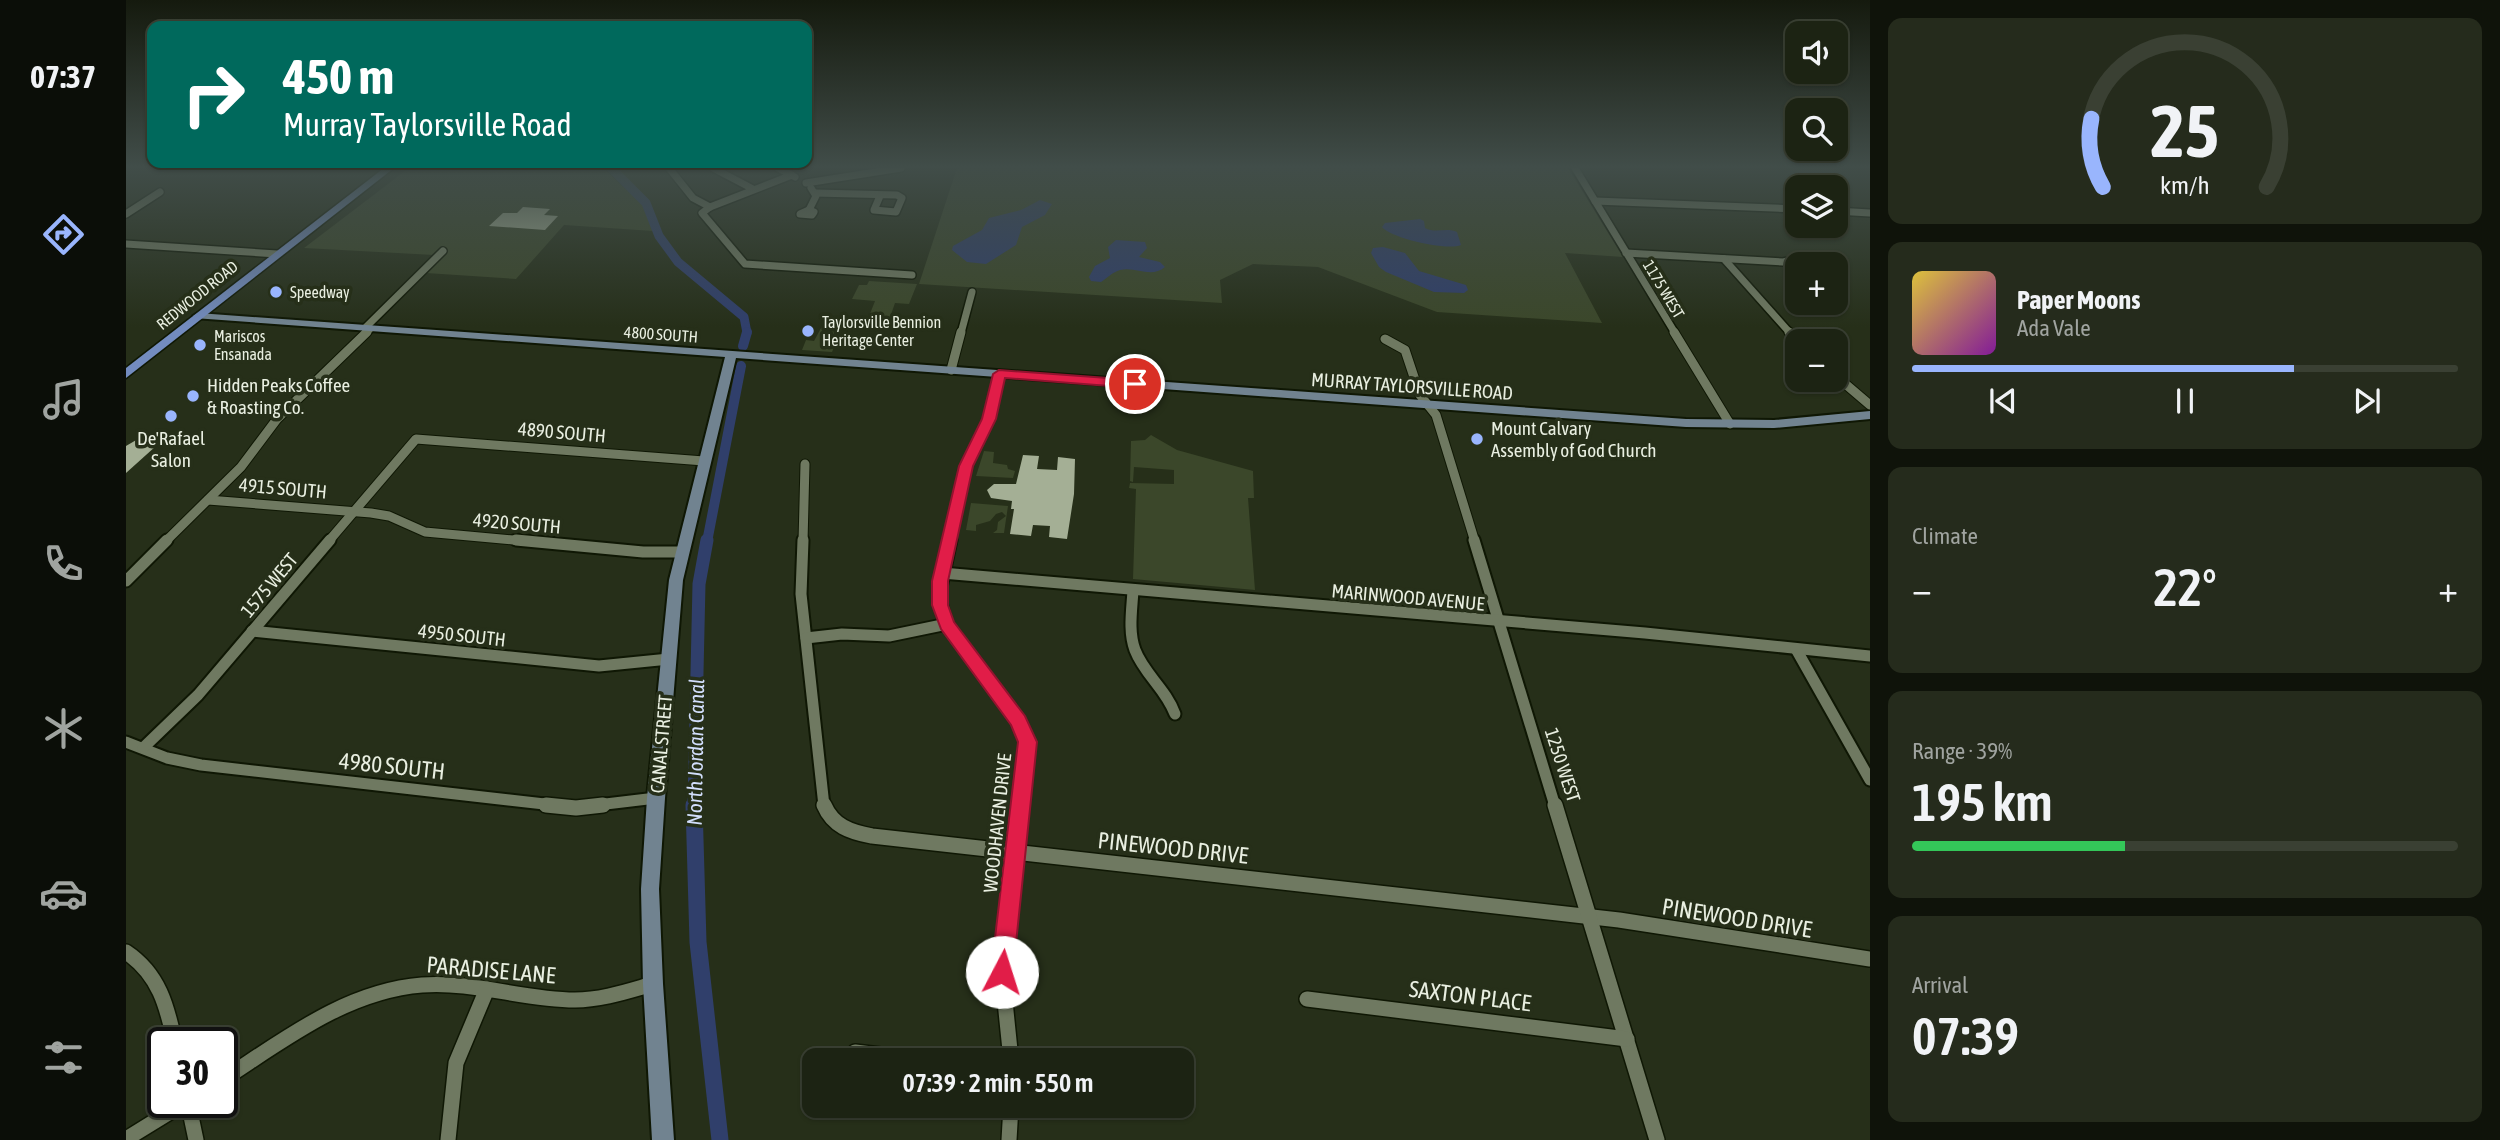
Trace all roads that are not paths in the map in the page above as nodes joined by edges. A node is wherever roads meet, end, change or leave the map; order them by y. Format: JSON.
{"nodes":[{"id":1,"x":320,"y":221,"type":"edge"},
{"id":2,"x":708,"y":221,"type":"edge"},
{"id":3,"x":1607,"y":221,"type":"edge"},
{"id":4,"x":126,"y":244,"type":"edge"},
{"id":5,"x":443,"y":251,"type":"dead end"},
{"id":6,"x":1626,"y":253,"type":"junction"},
{"id":7,"x":277,"y":254,"type":"junction"},
{"id":8,"x":1724,"y":259,"type":"junction"},
{"id":9,"x":1785,"y":262,"type":"edge"},
{"id":10,"x":912,"y":275,"type":"dead end"},
{"id":11,"x":972,"y":292,"type":"dead end"},
{"id":12,"x":198,"y":316,"type":"junction"},
{"id":13,"x":367,"y":328,"type":"junction"},
{"id":14,"x":1786,"y":329,"type":"edge"},
{"id":15,"x":1385,"y":339,"type":"dead end"},
{"id":16,"x":731,"y":355,"type":"junction"},
{"id":17,"x":951,"y":370,"type":"junction"},
{"id":18,"x":126,"y":374,"type":"edge"},
{"id":19,"x":999,"y":374,"type":"junction"},
{"id":20,"x":1848,"y":386,"type":"edge"},
{"id":21,"x":1427,"y":404,"type":"junction"},
{"id":22,"x":1870,"y":405,"type":"edge"},
{"id":23,"x":1870,"y":415,"type":"edge"},
{"id":24,"x":1730,"y":424,"type":"junction"},
{"id":25,"x":416,"y":439,"type":"joint"},
{"id":26,"x":704,"y":461,"type":"junction"},
{"id":27,"x":805,"y":464,"type":"dead end"},
{"id":28,"x":208,"y":500,"type":"junction"},
{"id":29,"x":354,"y":512,"type":"junction"},
{"id":30,"x":681,"y":552,"type":"junction"},
{"id":31,"x":942,"y":573,"type":"junction"},
{"id":32,"x":126,"y":581,"type":"edge"},
{"id":33,"x":1133,"y":590,"type":"junction"},
{"id":34,"x":1498,"y":622,"type":"junction"},
{"id":35,"x":947,"y":624,"type":"junction"},
{"id":36,"x":252,"y":631,"type":"junction"},
{"id":37,"x":806,"y":638,"type":"junction"},
{"id":38,"x":1796,"y":649,"type":"junction"},
{"id":39,"x":1870,"y":656,"type":"edge"},
{"id":40,"x":669,"y":659,"type":"junction"},
{"id":41,"x":1175,"y":714,"type":"dead end"},
{"id":42,"x":126,"y":742,"type":"edge"},
{"id":43,"x":143,"y":748,"type":"junction"},
{"id":44,"x":1870,"y":780,"type":"edge"},
{"id":45,"x":656,"y":798,"type":"junction"},
{"id":46,"x":1016,"y":852,"type":"junction"},
{"id":47,"x":1590,"y":917,"type":"junction"},
{"id":48,"x":126,"y":952,"type":"edge"},
{"id":49,"x":1870,"y":959,"type":"edge"},
{"id":50,"x":653,"y":984,"type":"junction"},
{"id":51,"x":487,"y":989,"type":"junction"},
{"id":52,"x":1307,"y":999,"type":"dead end"},
{"id":53,"x":171,"y":1027,"type":"edge"},
{"id":54,"x":1627,"y":1039,"type":"junction"},
{"id":55,"x":1010,"y":1048,"type":"edge"},
{"id":56,"x":238,"y":1070,"type":"edge"},
{"id":57,"x":161,"y":1118,"type":"edge"},
{"id":58,"x":190,"y":1118,"type":"edge"},
{"id":59,"x":1010,"y":1118,"type":"edge"},
{"id":60,"x":126,"y":1139,"type":"edge"},
{"id":61,"x":195,"y":1140,"type":"edge"},
{"id":62,"x":447,"y":1140,"type":"edge"},
{"id":63,"x":663,"y":1140,"type":"edge"},
{"id":64,"x":1009,"y":1140,"type":"edge"},
{"id":65,"x":1657,"y":1140,"type":"edge"}],
"edges":[{"from":1,"to":7,"type":"main road","name":"REDWOOD ROAD"},
{"from":2,"to":10,"type":"street"},
{"from":3,"to":6,"type":"street","name":"1175 WEST"},
{"from":4,"to":7,"type":"street"},
{"from":5,"to":13,"type":"street"},
{"from":6,"to":8,"type":"street"},
{"from":6,"to":24,"type":"street","name":"1175 WEST"},
{"from":7,"to":12,"type":"main road","name":"REDWOOD ROAD"},
{"from":8,"to":9,"type":"street"},
{"from":8,"to":14,"type":"street"},
{"from":11,"to":17,"type":"street"},
{"from":12,"to":13,"type":"street"},
{"from":12,"to":18,"type":"main road","name":"REDWOOD ROAD"},
{"from":13,"to":16,"type":"street","name":"4800 SOUTH"},
{"from":13,"to":28,"type":"street"},
{"from":15,"to":21,"type":"street","name":"1250 WEST"},
{"from":16,"to":17,"type":"street","name":"4800 SOUTH"},
{"from":16,"to":26,"type":"street","name":"CANAL STREET"},
{"from":17,"to":19,"type":"street","name":"MURRAY TAYLORSVILLE ROAD"},
{"from":19,"to":21,"type":"street","name":"MURRAY TAYLORSVILLE ROAD"},
{"from":19,"to":31,"type":"street","name":"WOODHAVEN DRIVE"},
{"from":20,"to":22,"type":"street"},
{"from":21,"to":24,"type":"street","name":"MURRAY TAYLORSVILLE ROAD"},
{"from":21,"to":34,"type":"street","name":"1250 WEST"},
{"from":23,"to":24,"type":"street","name":"MURRAY TAYLORSVILLE ROAD"},
{"from":25,"to":26,"type":"street","name":"4890 SOUTH"},
{"from":25,"to":29,"type":"street","name":"1575 WEST"},
{"from":26,"to":30,"type":"street","name":"CANAL STREET"},
{"from":27,"to":37,"type":"street","name":"PINEWOOD DRIVE"},
{"from":28,"to":29,"type":"street","name":"4915 SOUTH"},
{"from":28,"to":32,"type":"street"},
{"from":29,"to":30,"type":"street","name":"4920 SOUTH"},
{"from":29,"to":36,"type":"street","name":"1575 WEST"},
{"from":30,"to":40,"type":"street","name":"CANAL STREET"},
{"from":31,"to":33,"type":"street","name":"MARINWOOD AVENUE"},
{"from":31,"to":35,"type":"street","name":"WOODHAVEN DRIVE"},
{"from":33,"to":34,"type":"street","name":"MARINWOOD AVENUE"},
{"from":33,"to":41,"type":"street"},
{"from":34,"to":38,"type":"street","name":"MARINWOOD AVENUE"},
{"from":34,"to":47,"type":"street","name":"1250 WEST"},
{"from":35,"to":37,"type":"street"},
{"from":35,"to":46,"type":"street","name":"WOODHAVEN DRIVE"},
{"from":36,"to":40,"type":"street","name":"4950 SOUTH"},
{"from":36,"to":43,"type":"street","name":"1575 WEST"},
{"from":37,"to":46,"type":"street","name":"PINEWOOD DRIVE"},
{"from":38,"to":39,"type":"street","name":"MARINWOOD AVENUE"},
{"from":38,"to":44,"type":"street"},
{"from":40,"to":45,"type":"street","name":"CANAL STREET"},
{"from":42,"to":43,"type":"street","name":"4980 SOUTH"},
{"from":43,"to":45,"type":"street","name":"4980 SOUTH"},
{"from":45,"to":50,"type":"street","name":"CANAL STREET"},
{"from":46,"to":47,"type":"street","name":"PINEWOOD DRIVE"},
{"from":46,"to":55,"type":"street","name":"WOODHAVEN DRIVE"},
{"from":47,"to":49,"type":"street","name":"PINEWOOD DRIVE"},
{"from":47,"to":54,"type":"street","name":"1250 WEST"},
{"from":48,"to":53,"type":"street"},
{"from":50,"to":51,"type":"street","name":"PARADISE LANE"},
{"from":50,"to":63,"type":"street","name":"CANAL STREET"},
{"from":51,"to":56,"type":"street","name":"PARADISE LANE"},
{"from":51,"to":62,"type":"street"},
{"from":52,"to":54,"type":"street","name":"SAXTON PLACE"},
{"from":54,"to":65,"type":"street","name":"1250 WEST"},
{"from":57,"to":60,"type":"street"},
{"from":58,"to":61,"type":"street"},
{"from":59,"to":64,"type":"street"}]}
